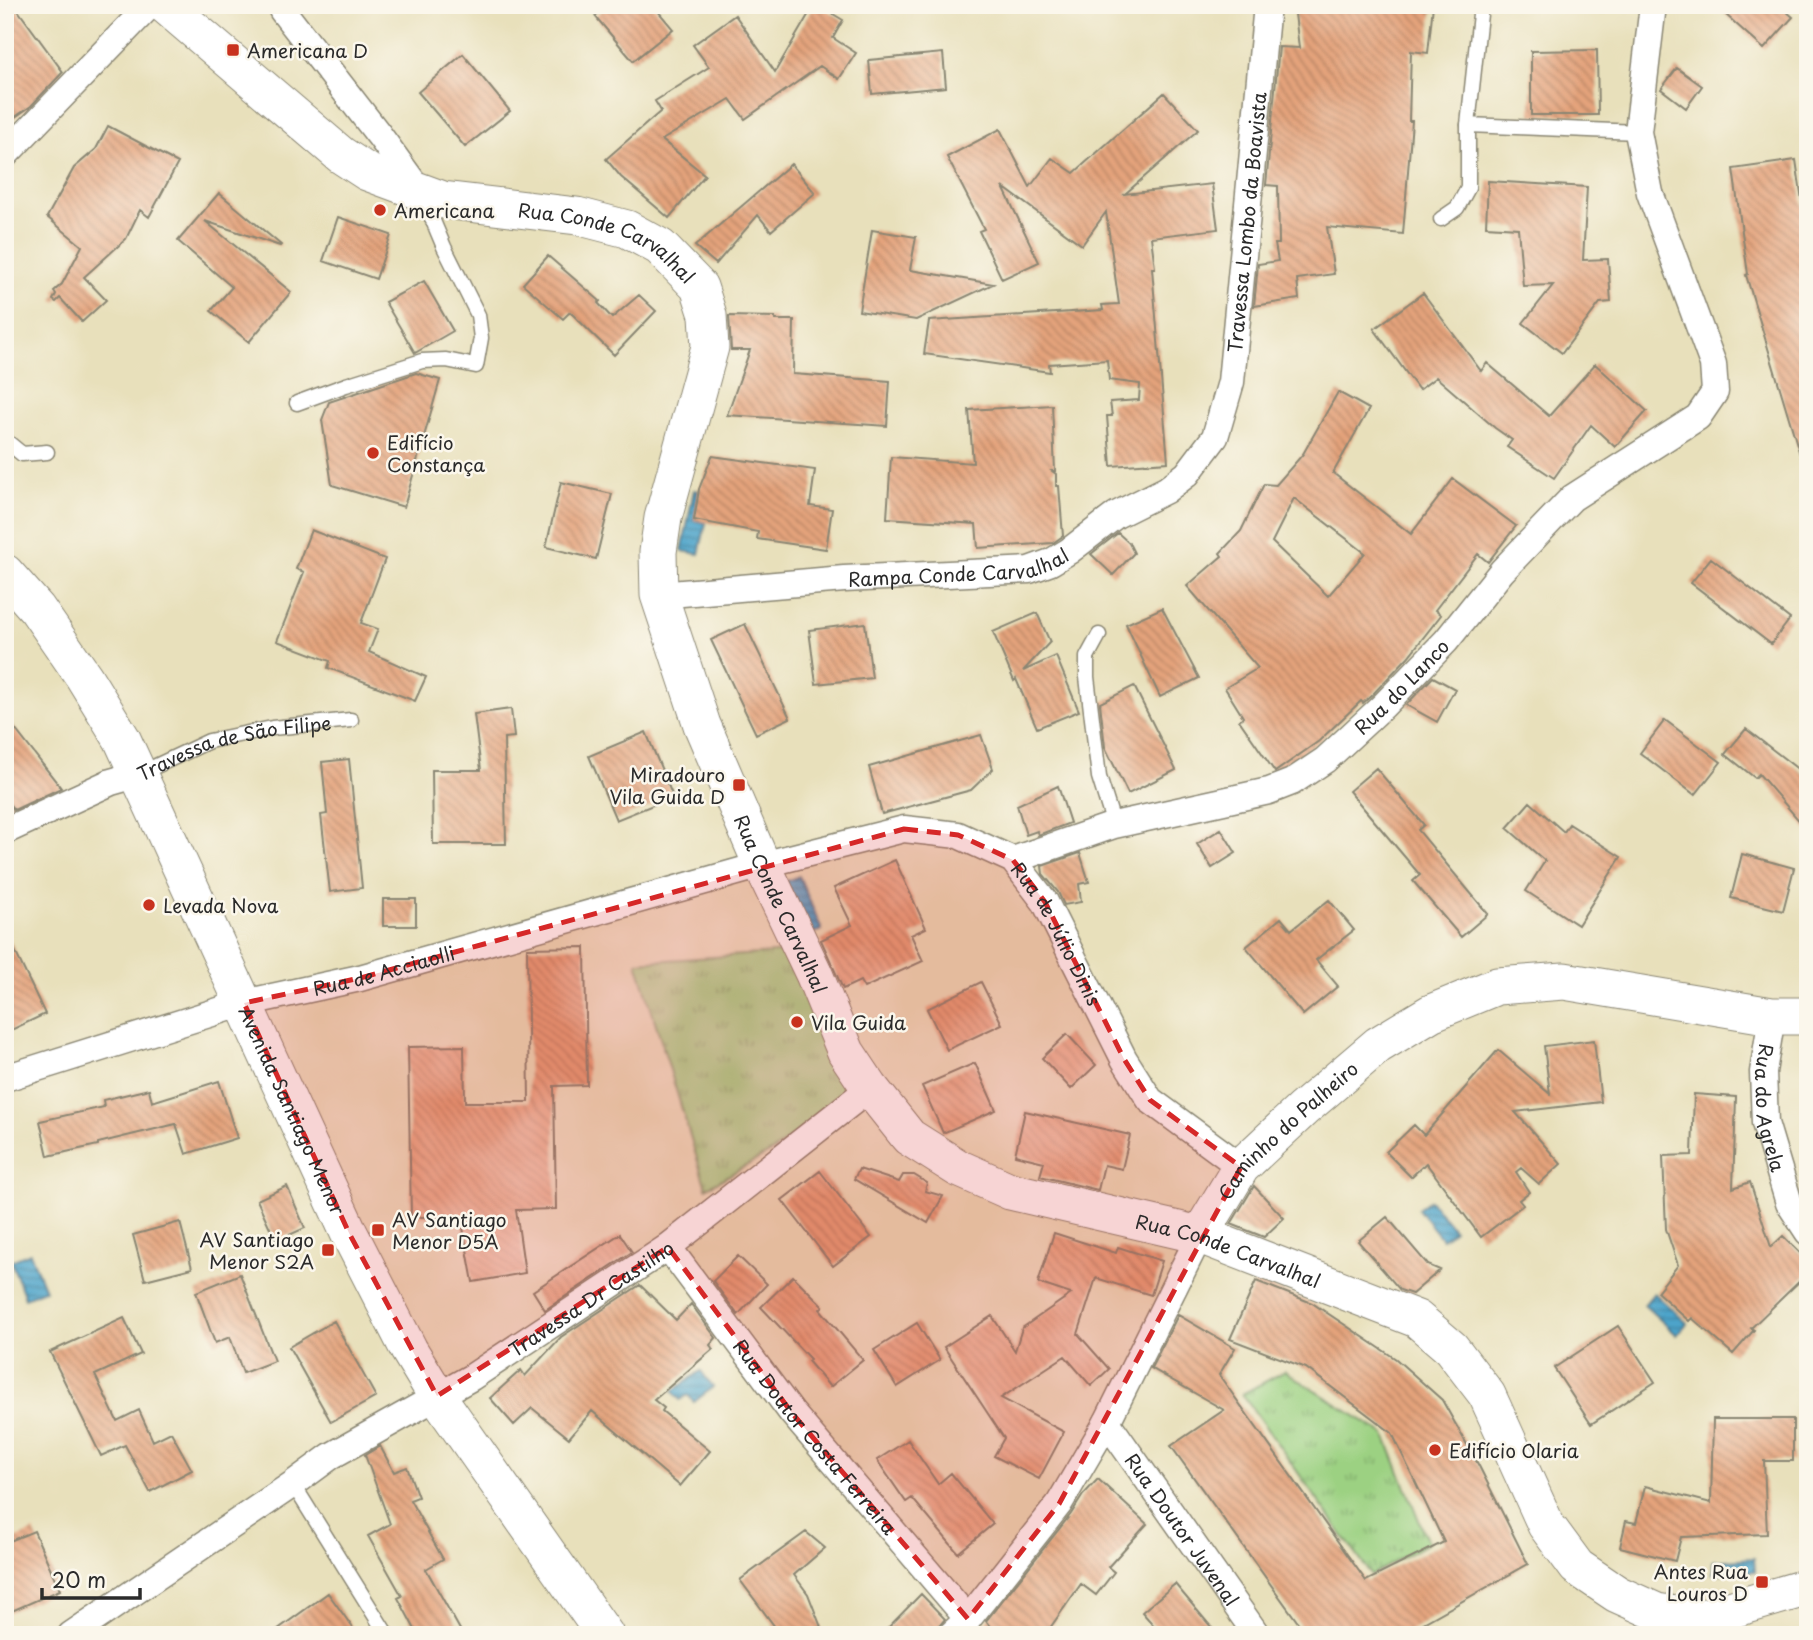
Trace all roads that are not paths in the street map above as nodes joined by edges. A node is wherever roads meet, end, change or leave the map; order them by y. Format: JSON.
{"nodes":[{"id":1,"x":150,"y":5,"type":"edge"},
{"id":2,"x":165,"y":5,"type":"edge"},
{"id":3,"x":281,"y":5,"type":"edge"},
{"id":4,"x":1267,"y":5,"type":"edge"},
{"id":5,"x":1481,"y":5,"type":"edge"},
{"id":6,"x":1653,"y":5,"type":"edge"},
{"id":7,"x":1468,"y":125,"type":"junction"},
{"id":8,"x":1638,"y":132,"type":"junction"},
{"id":9,"x":5,"y":155,"type":"edge"},
{"id":10,"x":421,"y":193,"type":"junction"},
{"id":11,"x":1441,"y":219,"type":"dead end"},
{"id":12,"x":297,"y":403,"type":"dead end"},
{"id":13,"x":1215,"y":437,"type":"joint"},
{"id":14,"x":5,"y":440,"type":"edge"},
{"id":15,"x":47,"y":452,"type":"dead end"},
{"id":16,"x":5,"y":573,"type":"edge"},
{"id":17,"x":659,"y":595,"type":"junction"},
{"id":18,"x":1099,"y":635,"type":"dead end"},
{"id":19,"x":351,"y":720,"type":"dead end"},
{"id":20,"x":139,"y":774,"type":"junction"},
{"id":21,"x":1114,"y":825,"type":"junction"},
{"id":22,"x":5,"y":831,"type":"edge"},
{"id":23,"x":1013,"y":860,"type":"junction"},
{"id":24,"x":762,"y":865,"type":"junction"},
{"id":25,"x":244,"y":1003,"type":"junction"},
{"id":26,"x":1790,"y":1016,"type":"edge"},
{"id":27,"x":5,"y":1078,"type":"edge"},
{"id":28,"x":870,"y":1088,"type":"junction"},
{"id":29,"x":1241,"y":1167,"type":"junction"},
{"id":30,"x":1808,"y":1232,"type":"edge"},
{"id":31,"x":1200,"y":1235,"type":"junction"},
{"id":32,"x":668,"y":1247,"type":"junction"},
{"id":33,"x":437,"y":1396,"type":"junction"},
{"id":34,"x":1107,"y":1422,"type":"junction"},
{"id":35,"x":293,"y":1484,"type":"junction"},
{"id":36,"x":1808,"y":1587,"type":"edge"},
{"id":37,"x":959,"y":1627,"type":"edge"},
{"id":38,"x":71,"y":1635,"type":"edge"},
{"id":39,"x":387,"y":1635,"type":"edge"},
{"id":40,"x":605,"y":1635,"type":"edge"},
{"id":41,"x":1257,"y":1635,"type":"edge"}],
"edges":[{"from":1,"to":9,"type":"street"},
{"from":2,"to":10,"type":"street","name":"Rua Conde Carvalhal"},
{"from":3,"to":10,"type":"street"},
{"from":4,"to":13,"type":"street","name":"Travessa Lombo da Boavista"},
{"from":5,"to":7,"type":"lane"},
{"from":6,"to":8,"type":"street"},
{"from":7,"to":8,"type":"lane"},
{"from":7,"to":11,"type":"lane"},
{"from":8,"to":21,"type":"street","name":"Rua do Lanco"},
{"from":10,"to":12,"type":"lane"},
{"from":10,"to":17,"type":"street","name":"Rua Conde Carvalhal"},
{"from":13,"to":17,"type":"street","name":"Rampa Conde Carvalhal"},
{"from":14,"to":15,"type":"lane"},
{"from":16,"to":20,"type":"street","name":"Avenida Santiago Menor"},
{"from":17,"to":24,"type":"street","name":"Rua Conde Carvalhal"},
{"from":18,"to":21,"type":"lane"},
{"from":19,"to":20,"type":"lane","name":"Travessa de São Filipe"},
{"from":20,"to":22,"type":"street","name":"Travessa de São Filipe"},
{"from":20,"to":25,"type":"street","name":"Avenida Santiago Menor"},
{"from":21,"to":23,"type":"street","name":"Rua do Lanco"},
{"from":23,"to":24,"type":"street","name":"Rua de Júlio Dinis"},
{"from":23,"to":29,"type":"street","name":"Rua de Júlio Dinis"},
{"from":24,"to":25,"type":"street","name":"Rua de Acciaolli"},
{"from":24,"to":28,"type":"street","name":"Rua Conde Carvalhal"},
{"from":25,"to":27,"type":"street","name":"Rua de Acciaolli"},
{"from":25,"to":33,"type":"street","name":"Avenida Santiago Menor"},
{"from":26,"to":29,"type":"street","name":"Caminho do Palheiro"},
{"from":26,"to":30,"type":"street","name":"Rua do Agrela"},
{"from":28,"to":31,"type":"street","name":"Rua Conde Carvalhal"},
{"from":28,"to":32,"type":"street","name":"Travessa Dr Castilho"},
{"from":29,"to":31,"type":"street","name":"Caminho do Palheiro"},
{"from":31,"to":34,"type":"street","name":"Caminho do Palheiro"},
{"from":31,"to":36,"type":"street","name":"Rua Conde Carvalhal"},
{"from":32,"to":33,"type":"street","name":"Travessa Dr Castilho"},
{"from":32,"to":37,"type":"street","name":"Rua Doutor Costa Ferreira"},
{"from":33,"to":35,"type":"street","name":"Travessa Dr Castilho"},
{"from":33,"to":40,"type":"street","name":"Avenida Santiago Menor"},
{"from":34,"to":37,"type":"street","name":"Caminho do Palheiro"},
{"from":34,"to":41,"type":"street","name":"Rua Doutor Juvenal"},
{"from":35,"to":38,"type":"street","name":"Travessa Dr Castilho"},
{"from":35,"to":39,"type":"lane"}]}
